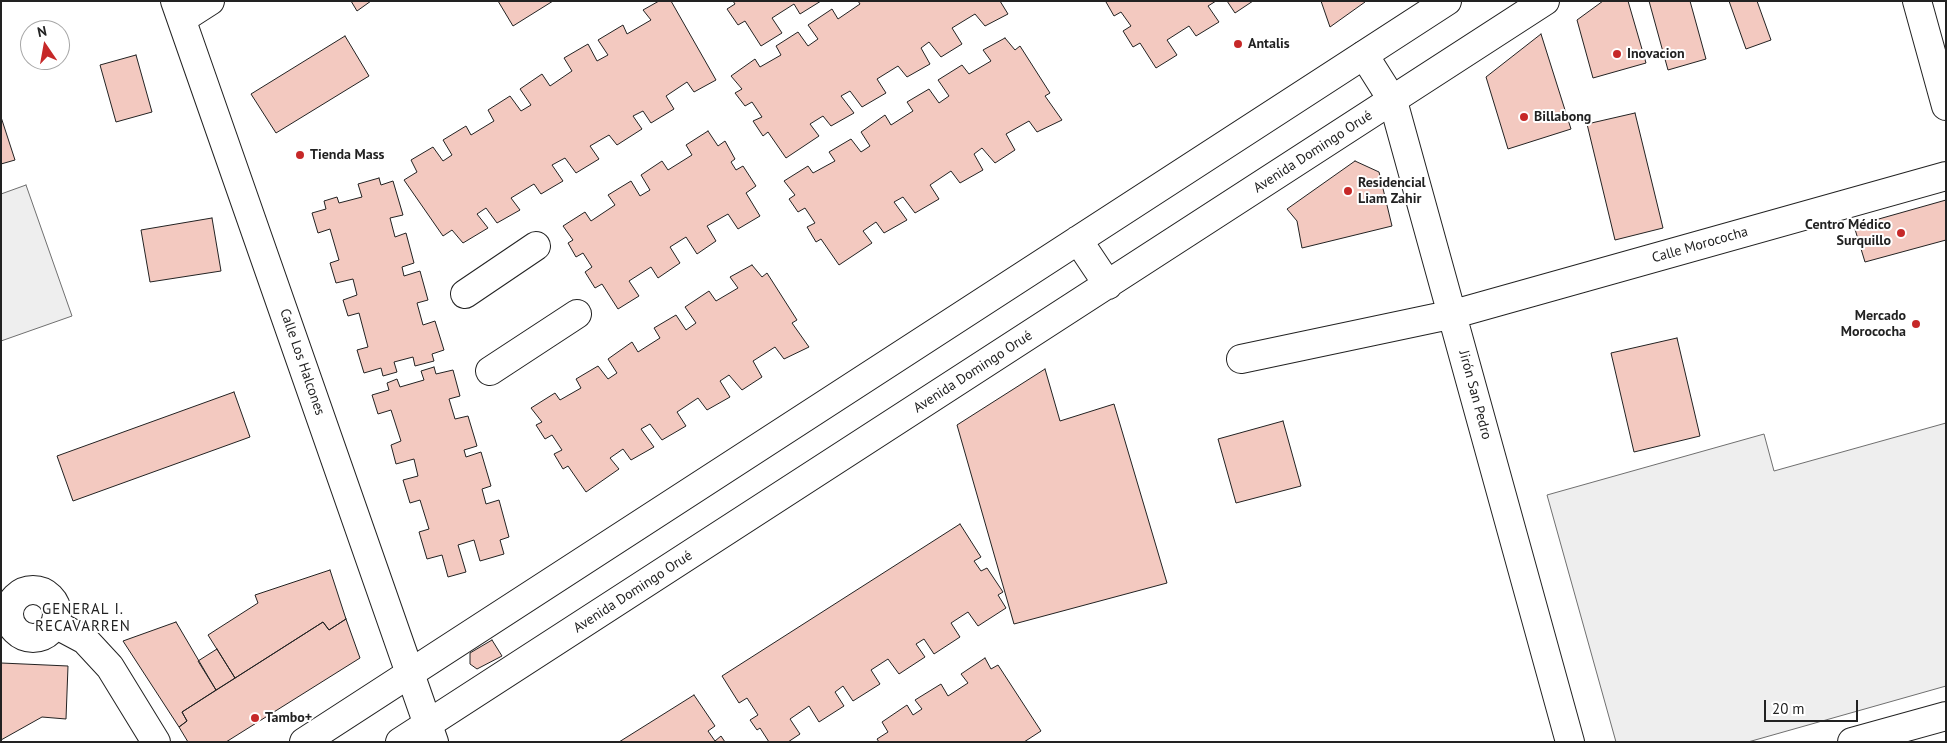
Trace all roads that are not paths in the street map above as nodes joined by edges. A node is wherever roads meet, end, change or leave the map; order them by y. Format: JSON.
{"nodes":[{"id":1,"x":210,"y":1,"type":"edge"},
{"id":2,"x":1447,"y":1,"type":"edge"},
{"id":3,"x":1545,"y":1,"type":"edge"},
{"id":4,"x":1917,"y":1,"type":"edge"},
{"id":5,"x":179,"y":10,"type":"edge"},
{"id":6,"x":1364,"y":55,"type":"junction"},
{"id":7,"x":1393,"y":101,"type":"junction"},
{"id":8,"x":1946,"y":106,"type":"edge"},
{"id":9,"x":1946,"y":176,"type":"edge"},
{"id":10,"x":1078,"y":240,"type":"junction"},
{"id":11,"x":536,"y":246,"type":"dead end"},
{"id":12,"x":1108,"y":285,"type":"junction"},
{"id":13,"x":465,"y":294,"type":"dead end"},
{"id":14,"x":577,"y":314,"type":"dead end"},
{"id":15,"x":1454,"y":314,"type":"junction"},
{"id":16,"x":1241,"y":360,"type":"dead end"},
{"id":17,"x":490,"y":371,"type":"dead end"},
{"id":18,"x":55,"y":624,"type":"dead end"},
{"id":19,"x":411,"y":672,"type":"junction"},
{"id":20,"x":1946,"y":716,"type":"edge"},
{"id":21,"x":431,"y":733,"type":"edge"},
{"id":22,"x":1856,"y":741,"type":"edge"},
{"id":23,"x":156,"y":742,"type":"edge"},
{"id":24,"x":304,"y":742,"type":"edge"},
{"id":25,"x":400,"y":742,"type":"edge"},
{"id":26,"x":1570,"y":742,"type":"edge"}],
"edges":[{"from":1,"to":5,"type":"main road"},
{"from":2,"to":6,"type":"main road"},
{"from":3,"to":7,"type":"main road","name":"Avenida Domingo Orué"},
{"from":4,"to":8,"type":"main road"},
{"from":5,"to":19,"type":"main road","name":"Calle Los Halcones"},
{"from":6,"to":7,"type":"main road","name":"Jirón San Pedro"},
{"from":6,"to":10,"type":"main road"},
{"from":7,"to":12,"type":"main road","name":"Avenida Domingo Orué"},
{"from":7,"to":15,"type":"main road","name":"Jirón San Pedro"},
{"from":9,"to":15,"type":"main road","name":"Calle Morococha"},
{"from":10,"to":12,"type":"main road"},
{"from":10,"to":19,"type":"main road"},
{"from":11,"to":13,"type":"main road"},
{"from":12,"to":21,"type":"main road","name":"Avenida Domingo Orué"},
{"from":14,"to":17,"type":"main road"},
{"from":15,"to":16,"type":"main road","name":"Calle Morococha"},
{"from":15,"to":26,"type":"main road","name":"Jirón San Pedro"},
{"from":18,"to":23,"type":"main road"},
{"from":19,"to":21,"type":"main road","name":"Calle Los Halcones"},
{"from":19,"to":24,"type":"main road"},
{"from":20,"to":22,"type":"main road"},
{"from":21,"to":25,"type":"main road","name":"Avenida Domingo Orué"}]}
